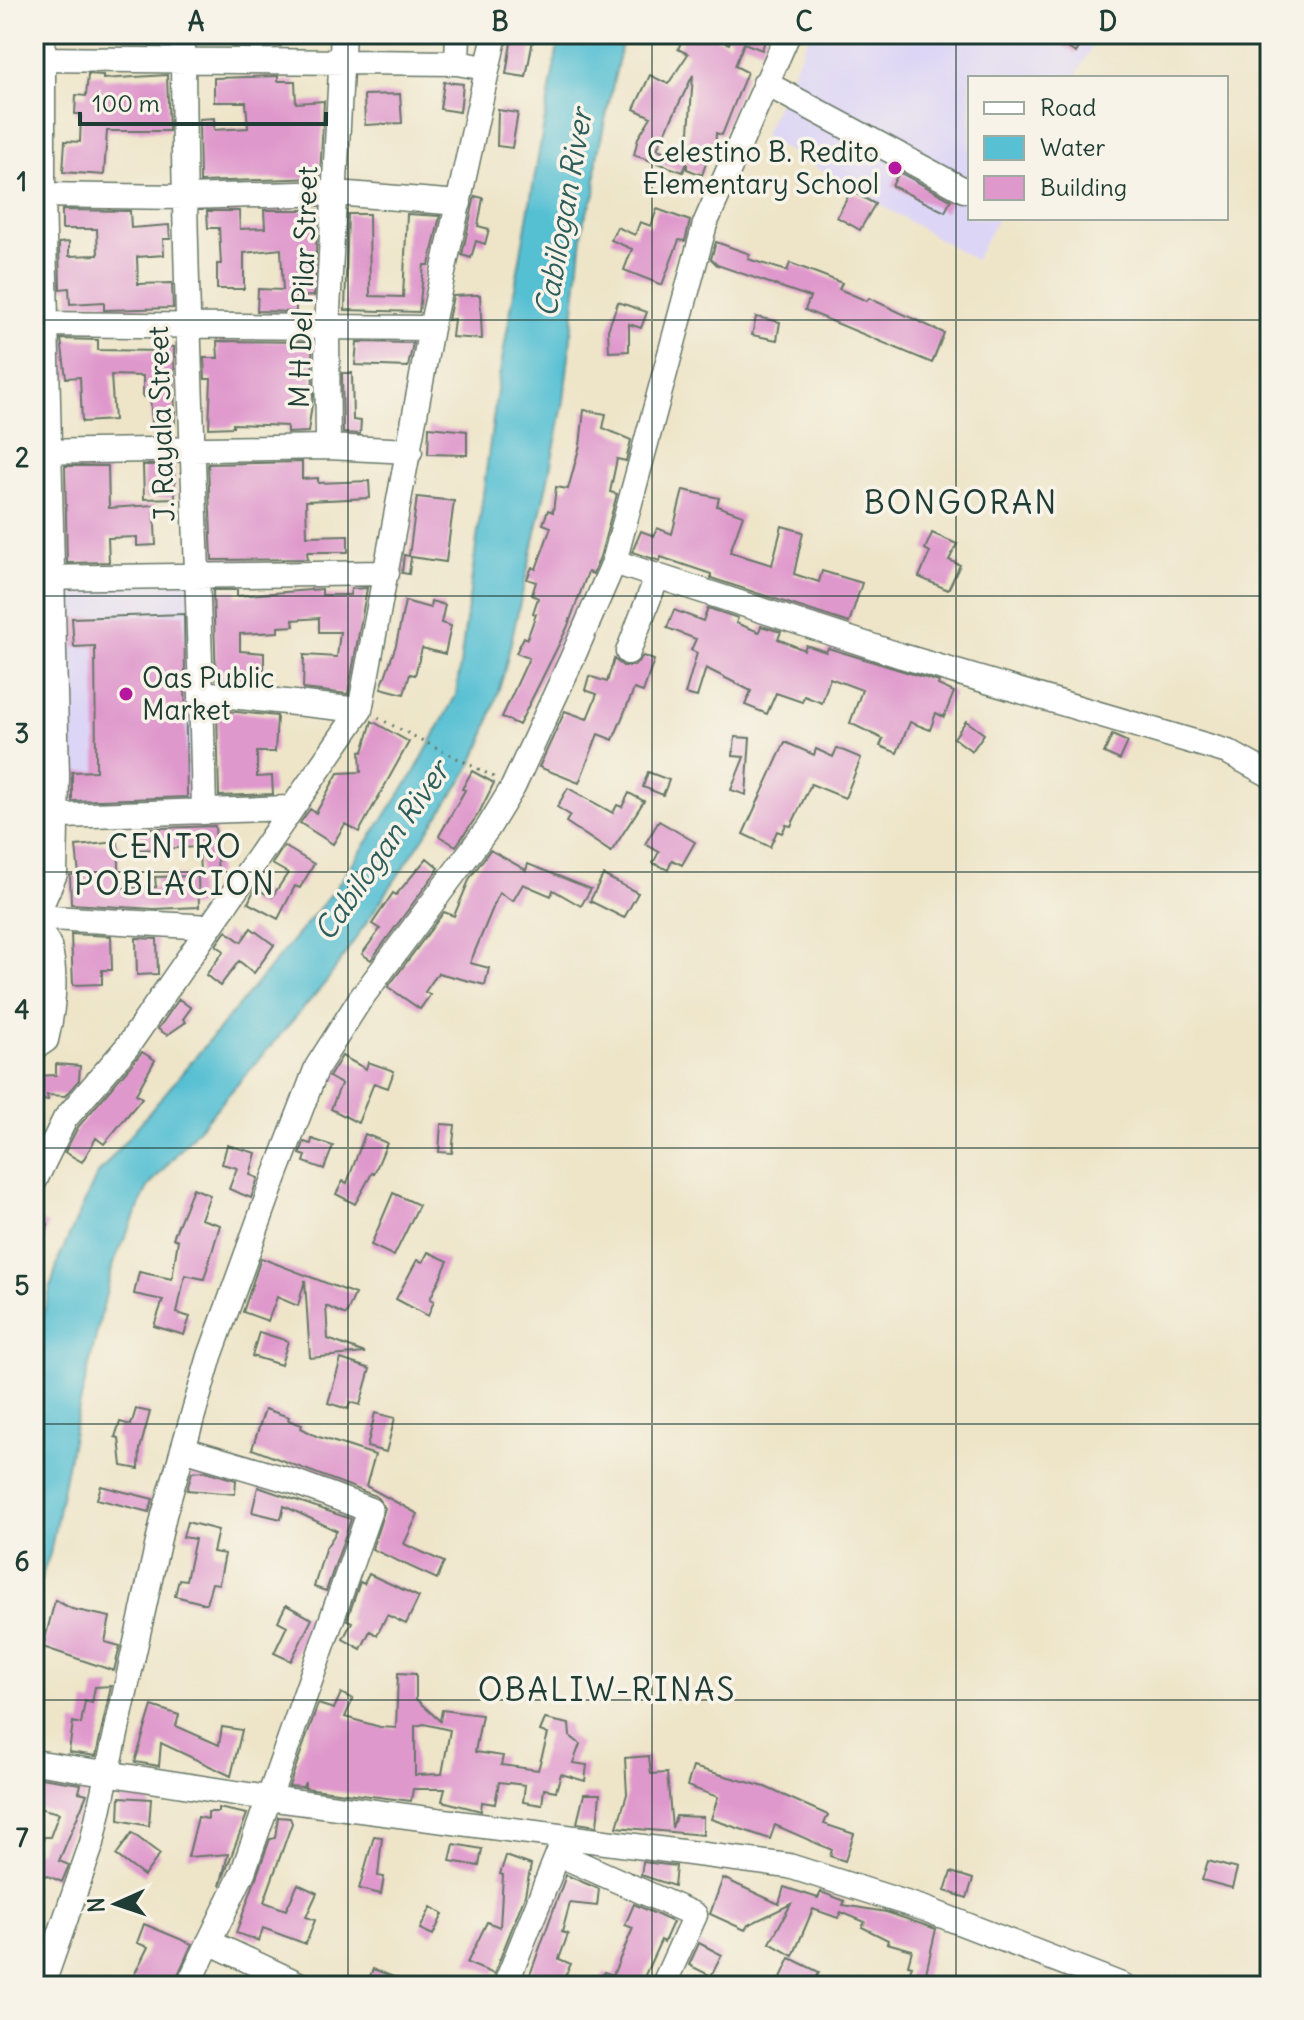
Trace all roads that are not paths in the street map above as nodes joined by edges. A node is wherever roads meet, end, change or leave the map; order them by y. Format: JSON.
{"nodes":[{"id":1,"x":183,"y":34,"type":"edge"},
{"id":2,"x":343,"y":34,"type":"edge"},
{"id":3,"x":458,"y":34,"type":"edge"},
{"id":4,"x":495,"y":34,"type":"edge"},
{"id":5,"x":788,"y":34,"type":"edge"},
{"id":6,"x":37,"y":50,"type":"edge"},
{"id":7,"x":341,"y":61,"type":"junction"},
{"id":8,"x":183,"y":62,"type":"junction"},
{"id":9,"x":457,"y":63,"type":"junction"},
{"id":10,"x":486,"y":68,"type":"junction"},
{"id":11,"x":763,"y":88,"type":"junction"},
{"id":12,"x":964,"y":190,"type":"dead end"},
{"id":13,"x":336,"y":193,"type":"junction"},
{"id":14,"x":37,"y":195,"type":"edge"},
{"id":15,"x":184,"y":197,"type":"junction"},
{"id":16,"x":459,"y":203,"type":"junction"},
{"id":17,"x":39,"y":324,"type":"edge"},
{"id":18,"x":186,"y":325,"type":"junction"},
{"id":19,"x":327,"y":328,"type":"junction"},
{"id":20,"x":431,"y":328,"type":"junction"},
{"id":21,"x":328,"y":447,"type":"junction"},
{"id":22,"x":194,"y":449,"type":"junction"},
{"id":23,"x":410,"y":451,"type":"junction"},
{"id":24,"x":40,"y":452,"type":"edge"},
{"id":25,"x":614,"y":562,"type":"junction"},
{"id":26,"x":387,"y":573,"type":"junction"},
{"id":27,"x":195,"y":574,"type":"junction"},
{"id":28,"x":657,"y":577,"type":"junction"},
{"id":29,"x":41,"y":578,"type":"edge"},
{"id":30,"x":628,"y":652,"type":"dead end"},
{"id":31,"x":202,"y":693,"type":"junction"},
{"id":32,"x":43,"y":699,"type":"edge"},
{"id":33,"x":360,"y":710,"type":"junction"},
{"id":34,"x":1270,"y":775,"type":"edge"},
{"id":35,"x":291,"y":808,"type":"junction"},
{"id":36,"x":204,"y":812,"type":"junction"},
{"id":37,"x":44,"y":816,"type":"edge"},
{"id":38,"x":34,"y":915,"type":"edge"},
{"id":39,"x":34,"y":926,"type":"edge"},
{"id":40,"x":210,"y":927,"type":"junction"},
{"id":41,"x":34,"y":1048,"type":"edge"},
{"id":42,"x":34,"y":1182,"type":"edge"},
{"id":43,"x":183,"y":1449,"type":"junction"},
{"id":44,"x":41,"y":1762,"type":"edge"},
{"id":45,"x":109,"y":1774,"type":"junction"},
{"id":46,"x":268,"y":1798,"type":"junction"},
{"id":47,"x":562,"y":1845,"type":"junction"},
{"id":48,"x":209,"y":1942,"type":"junction"},
{"id":49,"x":42,"y":1986,"type":"edge"},
{"id":50,"x":188,"y":1986,"type":"edge"},
{"id":51,"x":303,"y":1986,"type":"edge"},
{"id":52,"x":505,"y":1986,"type":"edge"},
{"id":53,"x":663,"y":1986,"type":"edge"},
{"id":54,"x":1124,"y":1986,"type":"edge"}],
"edges":[{"from":1,"to":8,"type":"street","name":"J. Rayala Street"},
{"from":2,"to":7,"type":"street","name":"M H Del Pilar Street"},
{"from":3,"to":9,"type":"street"},
{"from":4,"to":10,"type":"street"},
{"from":5,"to":11,"type":"street"},
{"from":6,"to":8,"type":"street"},
{"from":6,"to":14,"type":"main road"},
{"from":7,"to":8,"type":"street"},
{"from":7,"to":9,"type":"street"},
{"from":7,"to":13,"type":"street","name":"M H Del Pilar Street"},
{"from":8,"to":15,"type":"street","name":"J. Rayala Street"},
{"from":9,"to":10,"type":"street"},
{"from":10,"to":16,"type":"street"},
{"from":11,"to":12,"type":"street"},
{"from":11,"to":25,"type":"street"},
{"from":13,"to":15,"type":"street"},
{"from":13,"to":16,"type":"street"},
{"from":13,"to":19,"type":"street","name":"M H Del Pilar Street"},
{"from":14,"to":15,"type":"street"},
{"from":14,"to":17,"type":"main road"},
{"from":15,"to":18,"type":"street","name":"J. Rayala Street"},
{"from":16,"to":20,"type":"street"},
{"from":17,"to":18,"type":"street"},
{"from":17,"to":24,"type":"main road"},
{"from":18,"to":19,"type":"street"},
{"from":18,"to":22,"type":"street","name":"J. Rayala Street"},
{"from":19,"to":20,"type":"street"},
{"from":19,"to":21,"type":"street","name":"M H Del Pilar Street"},
{"from":20,"to":23,"type":"street"},
{"from":21,"to":22,"type":"street"},
{"from":21,"to":23,"type":"street"},
{"from":22,"to":24,"type":"street"},
{"from":22,"to":27,"type":"street","name":"J. Rayala Street"},
{"from":23,"to":26,"type":"street"},
{"from":24,"to":29,"type":"main road"},
{"from":25,"to":28,"type":"street"},
{"from":25,"to":43,"type":"street"},
{"from":26,"to":27,"type":"street"},
{"from":26,"to":33,"type":"street"},
{"from":27,"to":29,"type":"street"},
{"from":27,"to":31,"type":"street","name":"J. Rayala Street"},
{"from":28,"to":30,"type":"street"},
{"from":28,"to":34,"type":"street"},
{"from":29,"to":32,"type":"main road"},
{"from":31,"to":33,"type":"street"},
{"from":31,"to":36,"type":"street","name":"J. Rayala Street"},
{"from":32,"to":37,"type":"main road"},
{"from":33,"to":35,"type":"street"},
{"from":35,"to":36,"type":"street"},
{"from":35,"to":40,"type":"street"},
{"from":36,"to":37,"type":"street"},
{"from":37,"to":38,"type":"main road"},
{"from":38,"to":40,"type":"street"},
{"from":39,"to":41,"type":"street"},
{"from":40,"to":42,"type":"street"},
{"from":43,"to":45,"type":"street"},
{"from":43,"to":46,"type":"street"},
{"from":44,"to":45,"type":"street"},
{"from":45,"to":46,"type":"street"},
{"from":45,"to":49,"type":"street"},
{"from":46,"to":47,"type":"street"},
{"from":46,"to":48,"type":"street"},
{"from":47,"to":52,"type":"street"},
{"from":47,"to":53,"type":"street"},
{"from":47,"to":54,"type":"street"},
{"from":48,"to":50,"type":"street"},
{"from":48,"to":51,"type":"street"}]}
